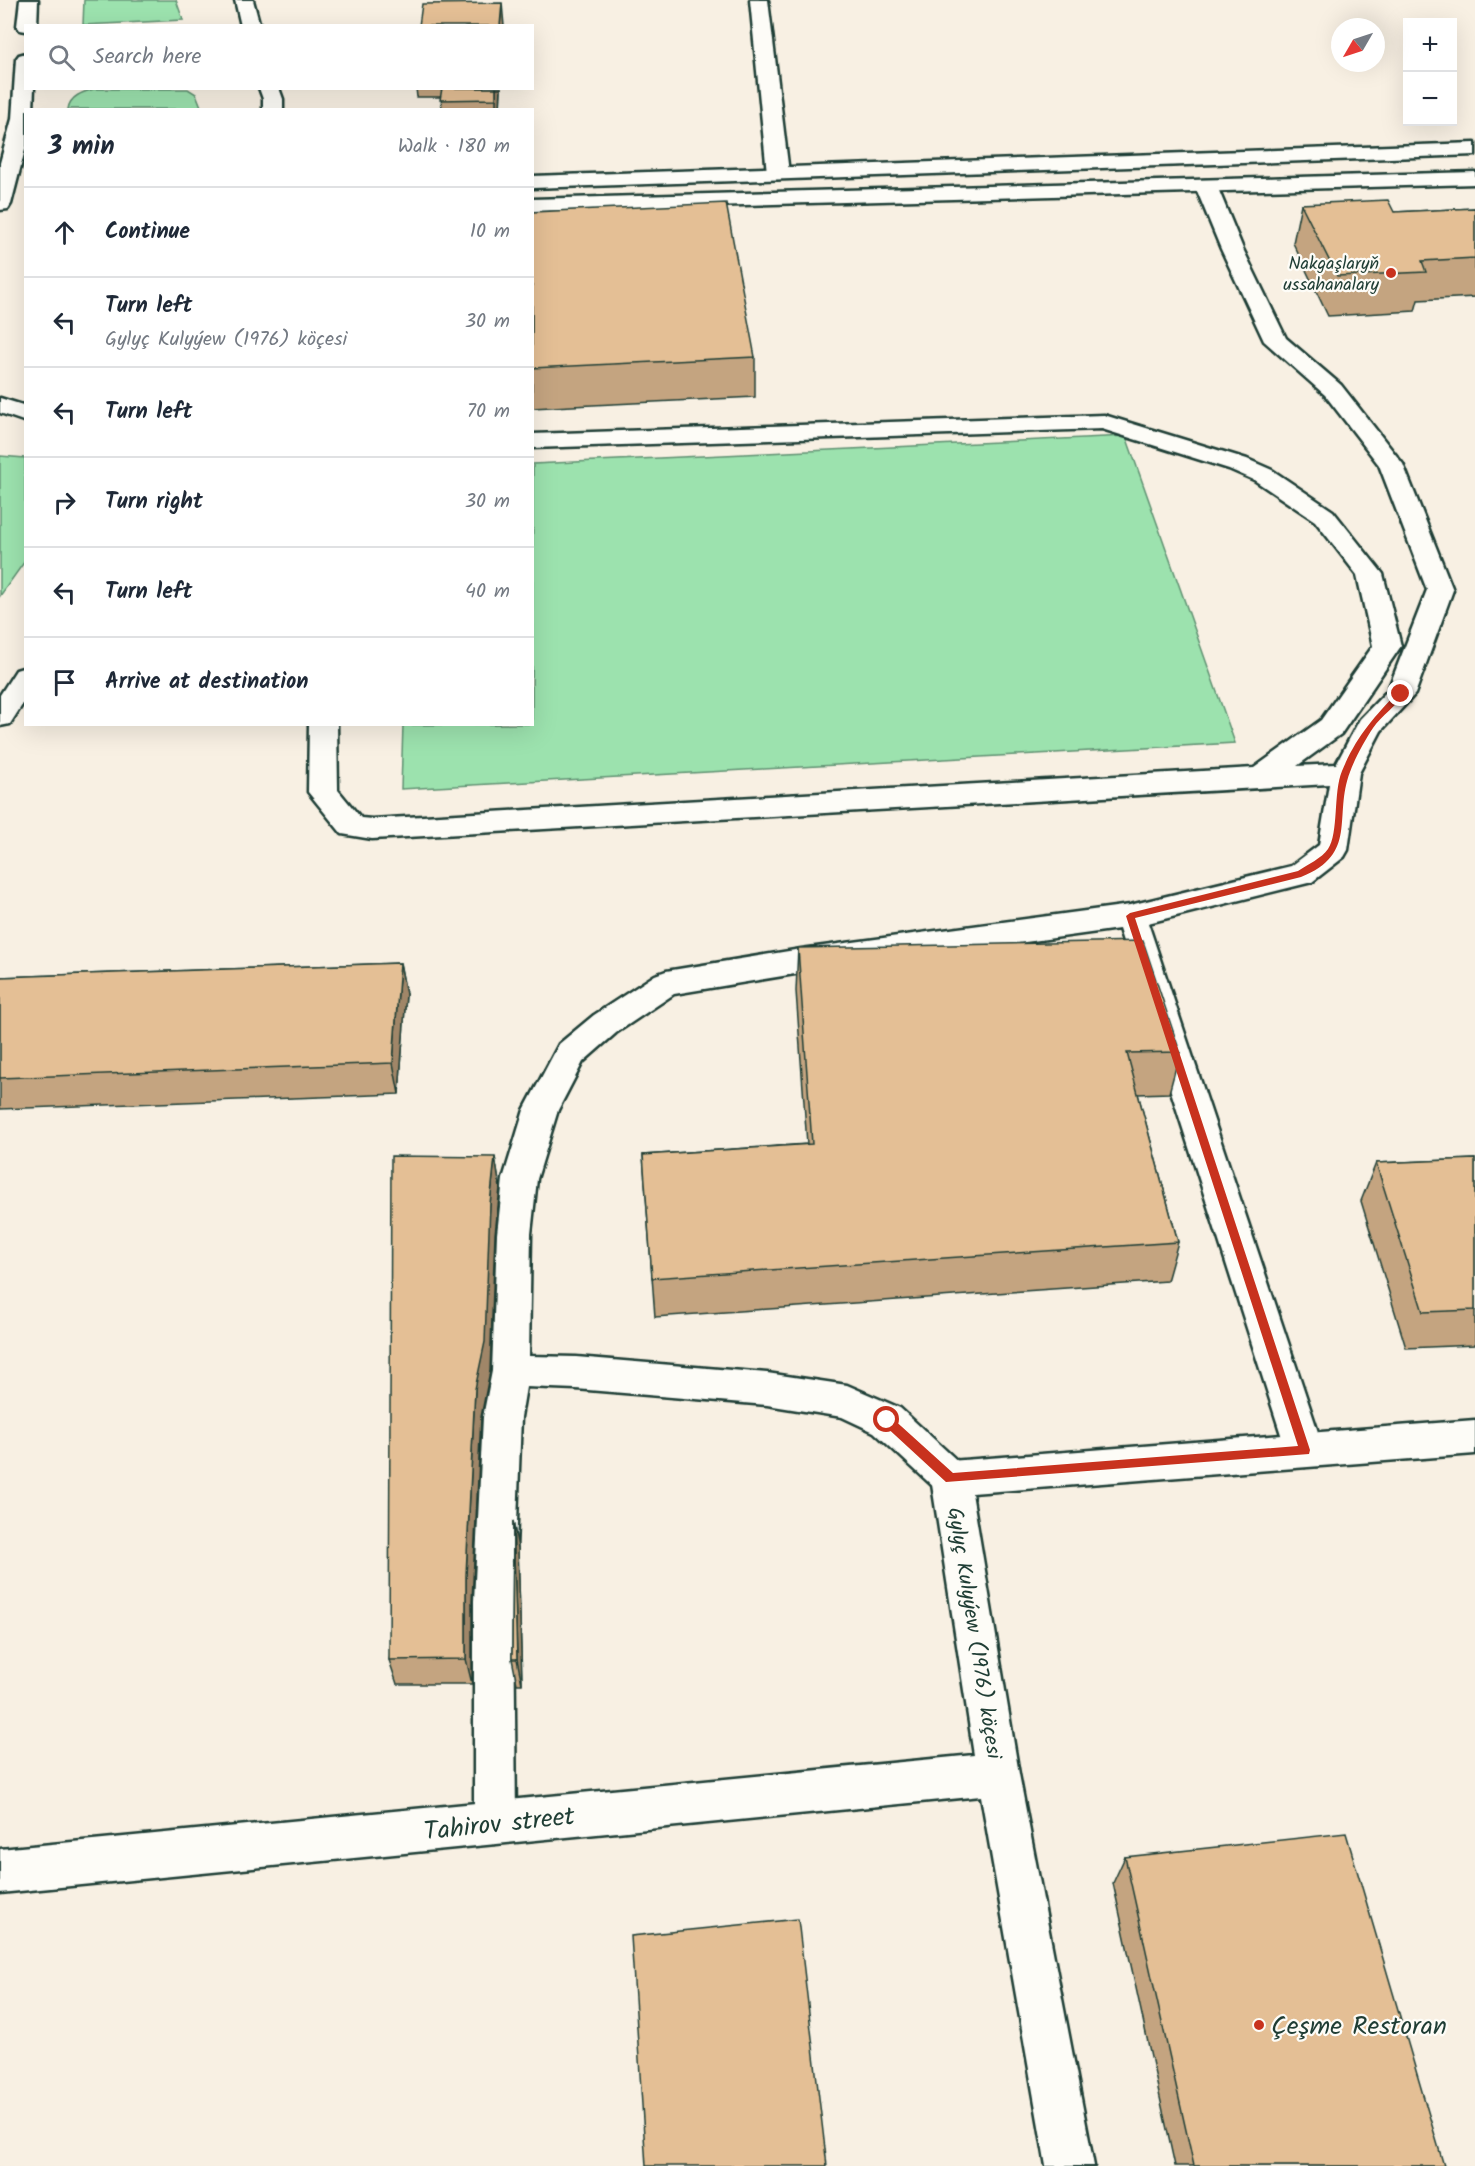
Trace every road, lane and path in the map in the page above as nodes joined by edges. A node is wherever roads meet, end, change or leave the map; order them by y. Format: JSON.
{"nodes":[{"id":1,"x":29,"y":0,"type":"edge"},
{"id":2,"x":244,"y":0,"type":"edge"},
{"id":3,"x":759,"y":0,"type":"edge"},
{"id":4,"x":27,"y":24,"type":"edge"},
{"id":5,"x":250,"y":24,"type":"edge"},
{"id":6,"x":25,"y":90,"type":"edge"},
{"id":7,"x":44,"y":90,"type":"edge"},
{"id":8,"x":25,"y":108,"type":"edge"},
{"id":9,"x":30,"y":108,"type":"edge"},
{"id":10,"x":24,"y":118,"type":"edge"},
{"id":11,"x":1475,"y":149,"type":"edge"},
{"id":12,"x":778,"y":173,"type":"junction"},
{"id":13,"x":1475,"y":178,"type":"edge"},
{"id":14,"x":534,"y":182,"type":"edge"},
{"id":15,"x":1206,"y":186,"type":"junction"},
{"id":16,"x":0,"y":204,"type":"edge"},
{"id":17,"x":534,"y":205,"type":"edge"},
{"id":18,"x":0,"y":405,"type":"edge"},
{"id":19,"x":24,"y":416,"type":"edge"},
{"id":20,"x":534,"y":441,"type":"edge"},
{"id":21,"x":24,"y":679,"type":"edge"},
{"id":22,"x":0,"y":717,"type":"edge"},
{"id":23,"x":323,"y":726,"type":"edge"},
{"id":24,"x":1345,"y":773,"type":"junction"},
{"id":25,"x":1261,"y":778,"type":"junction"},
{"id":26,"x":1130,"y":916,"type":"junction"},
{"id":27,"x":510,"y":1371,"type":"junction"},
{"id":28,"x":1475,"y":1437,"type":"edge"},
{"id":29,"x":1305,"y":1450,"type":"junction"},
{"id":30,"x":950,"y":1478,"type":"junction"},
{"id":31,"x":998,"y":1774,"type":"junction"},
{"id":32,"x":495,"y":1823,"type":"junction"},
{"id":33,"x":0,"y":1871,"type":"edge"},
{"id":34,"x":1070,"y":2166,"type":"edge"}],
"edges":[{"from":1,"to":4,"type":"main road"},
{"from":2,"to":5,"type":"main road"},
{"from":3,"to":12,"type":"main road"},
{"from":6,"to":8,"type":"main road"},
{"from":7,"to":9,"type":"main road"},
{"from":10,"to":16,"type":"main road"},
{"from":11,"to":12,"type":"main road"},
{"from":12,"to":14,"type":"main road"},
{"from":13,"to":15,"type":"main road"},
{"from":15,"to":17,"type":"main road"},
{"from":15,"to":24,"type":"main road"},
{"from":18,"to":19,"type":"main road"},
{"from":20,"to":25,"type":"main road"},
{"from":21,"to":22,"type":"main road"},
{"from":23,"to":25,"type":"main road"},
{"from":24,"to":25,"type":"main road"},
{"from":24,"to":26,"type":"main road"},
{"from":26,"to":27,"type":"main road"},
{"from":26,"to":29,"type":"main road"},
{"from":27,"to":30,"type":"main road"},
{"from":27,"to":32,"type":"main road"},
{"from":28,"to":29,"type":"main road","name":"Gylyç Kulyýew (1976) köçesi"},
{"from":29,"to":30,"type":"main road","name":"Gylyç Kulyýew (1976) köçesi"},
{"from":30,"to":31,"type":"main road","name":"Gylyç Kulyýew (1976) köçesi"},
{"from":31,"to":32,"type":"main road","name":"Tahirov street"},
{"from":31,"to":34,"type":"main road","name":"Gylyç Kulyýew (1976) köçesi"},
{"from":32,"to":33,"type":"main road","name":"Tahirov street"}]}
